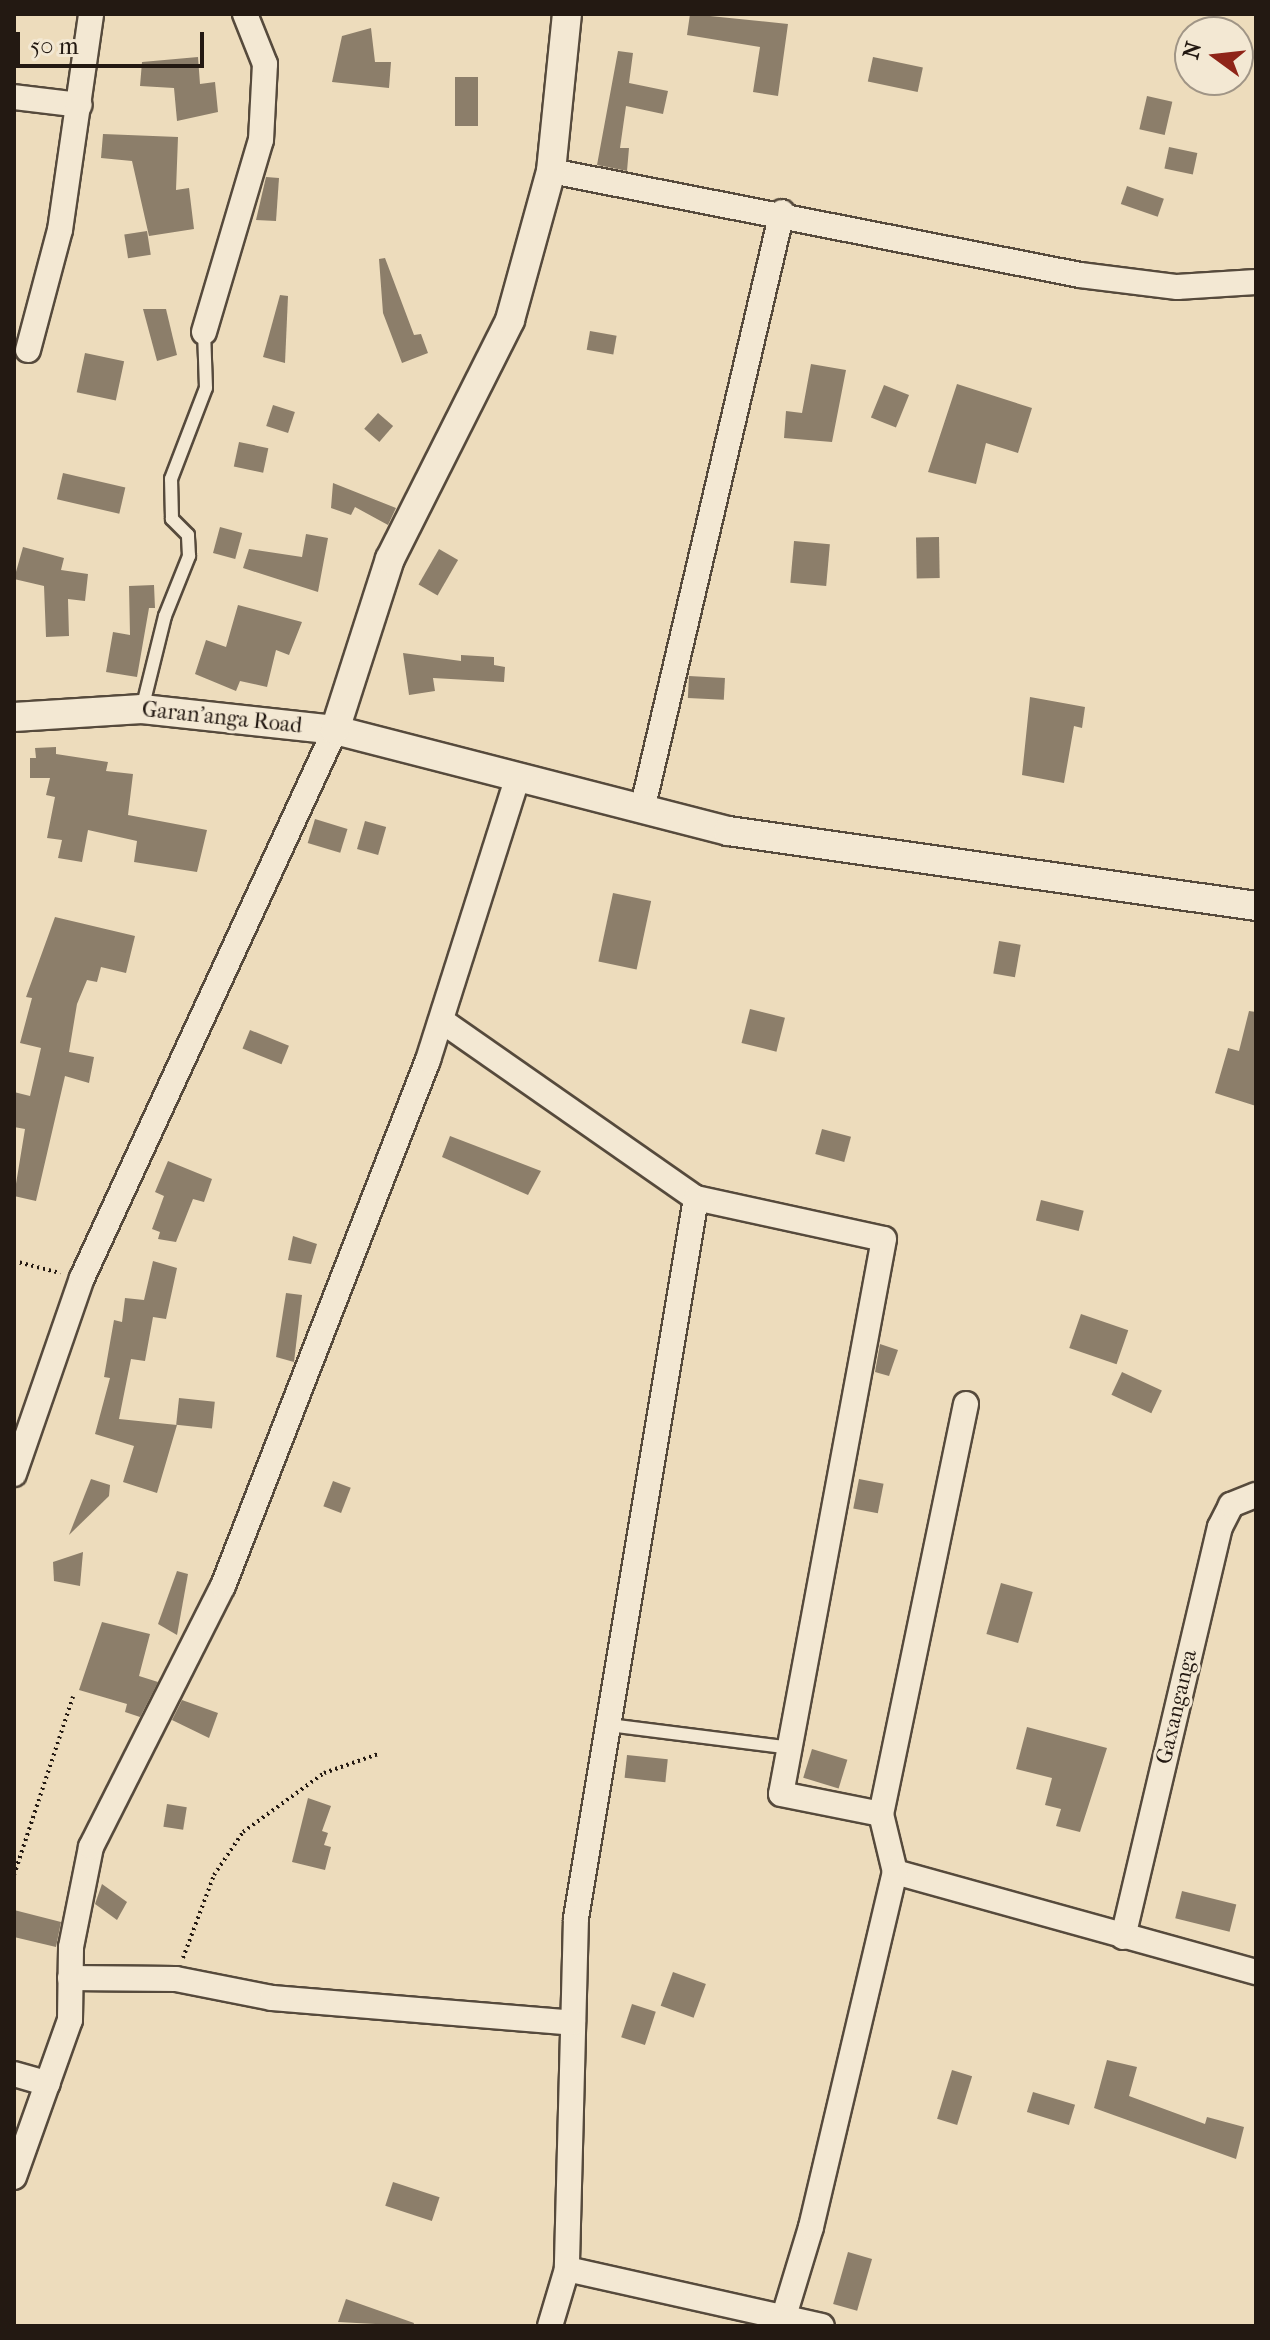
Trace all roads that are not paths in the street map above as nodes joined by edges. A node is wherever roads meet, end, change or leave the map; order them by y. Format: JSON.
{"nodes":[{"id":1,"x":91,"y":14,"type":"edge"},
{"id":2,"x":245,"y":14,"type":"edge"},
{"id":3,"x":567,"y":14,"type":"edge"},
{"id":4,"x":14,"y":97,"type":"edge"},
{"id":5,"x":80,"y":105,"type":"junction"},
{"id":6,"x":551,"y":171,"type":"junction"},
{"id":7,"x":782,"y":212,"type":"junction"},
{"id":8,"x":1256,"y":282,"type":"edge"},
{"id":9,"x":204,"y":332,"type":"joint"},
{"id":10,"x":28,"y":350,"type":"dead end"},
{"id":11,"x":142,"y":709,"type":"junction"},
{"id":12,"x":14,"y":717,"type":"edge"},
{"id":13,"x":335,"y":730,"type":"junction"},
{"id":14,"x":518,"y":777,"type":"junction"},
{"id":15,"x":642,"y":810,"type":"junction"},
{"id":16,"x":1256,"y":906,"type":"edge"},
{"id":17,"x":442,"y":1021,"type":"junction"},
{"id":18,"x":696,"y":1198,"type":"junction"},
{"id":19,"x":966,"y":1404,"type":"dead end"},
{"id":20,"x":14,"y":1474,"type":"edge"},
{"id":21,"x":1256,"y":1495,"type":"edge"},
{"id":22,"x":609,"y":1725,"type":"junction"},
{"id":23,"x":790,"y":1748,"type":"junction"},
{"id":24,"x":881,"y":1814,"type":"junction"},
{"id":25,"x":895,"y":1872,"type":"junction"},
{"id":26,"x":1123,"y":1937,"type":"junction"},
{"id":27,"x":1256,"y":1972,"type":"edge"},
{"id":28,"x":70,"y":1978,"type":"junction"},
{"id":29,"x":573,"y":2023,"type":"junction"},
{"id":30,"x":14,"y":2074,"type":"edge"},
{"id":31,"x":48,"y":2084,"type":"junction"},
{"id":32,"x":14,"y":2177,"type":"edge"},
{"id":33,"x":567,"y":2269,"type":"junction"},
{"id":34,"x":784,"y":2316,"type":"junction"},
{"id":35,"x":550,"y":2326,"type":"edge"},
{"id":36,"x":822,"y":2326,"type":"edge"}],
"edges":[{"from":1,"to":5,"type":"street"},
{"from":2,"to":9,"type":"street"},
{"from":3,"to":6,"type":"street"},
{"from":4,"to":5,"type":"street"},
{"from":5,"to":10,"type":"street"},
{"from":6,"to":7,"type":"street"},
{"from":6,"to":13,"type":"street"},
{"from":7,"to":8,"type":"street"},
{"from":7,"to":15,"type":"street"},
{"from":9,"to":11,"type":"lane"},
{"from":11,"to":12,"type":"street","name":"Garan'anga Road"},
{"from":11,"to":13,"type":"street","name":"Garan'anga Road"},
{"from":13,"to":14,"type":"street","name":"Garan'anga Road"},
{"from":13,"to":20,"type":"street"},
{"from":14,"to":15,"type":"street","name":"Garan'anga Road"},
{"from":14,"to":17,"type":"street"},
{"from":15,"to":16,"type":"street","name":"Garan'anga Road"},
{"from":17,"to":18,"type":"street"},
{"from":17,"to":28,"type":"street"},
{"from":18,"to":22,"type":"street"},
{"from":18,"to":23,"type":"street"},
{"from":19,"to":24,"type":"street"},
{"from":21,"to":26,"type":"street","name":"Gaxanganga"},
{"from":22,"to":23,"type":"lane"},
{"from":22,"to":29,"type":"street"},
{"from":23,"to":24,"type":"street"},
{"from":24,"to":25,"type":"street"},
{"from":25,"to":26,"type":"street"},
{"from":25,"to":34,"type":"street"},
{"from":26,"to":27,"type":"street"},
{"from":28,"to":29,"type":"street"},
{"from":28,"to":31,"type":"street"},
{"from":29,"to":33,"type":"street"},
{"from":30,"to":31,"type":"street"},
{"from":31,"to":32,"type":"street"},
{"from":33,"to":34,"type":"street"},
{"from":33,"to":35,"type":"street"},
{"from":34,"to":36,"type":"street"}]}
